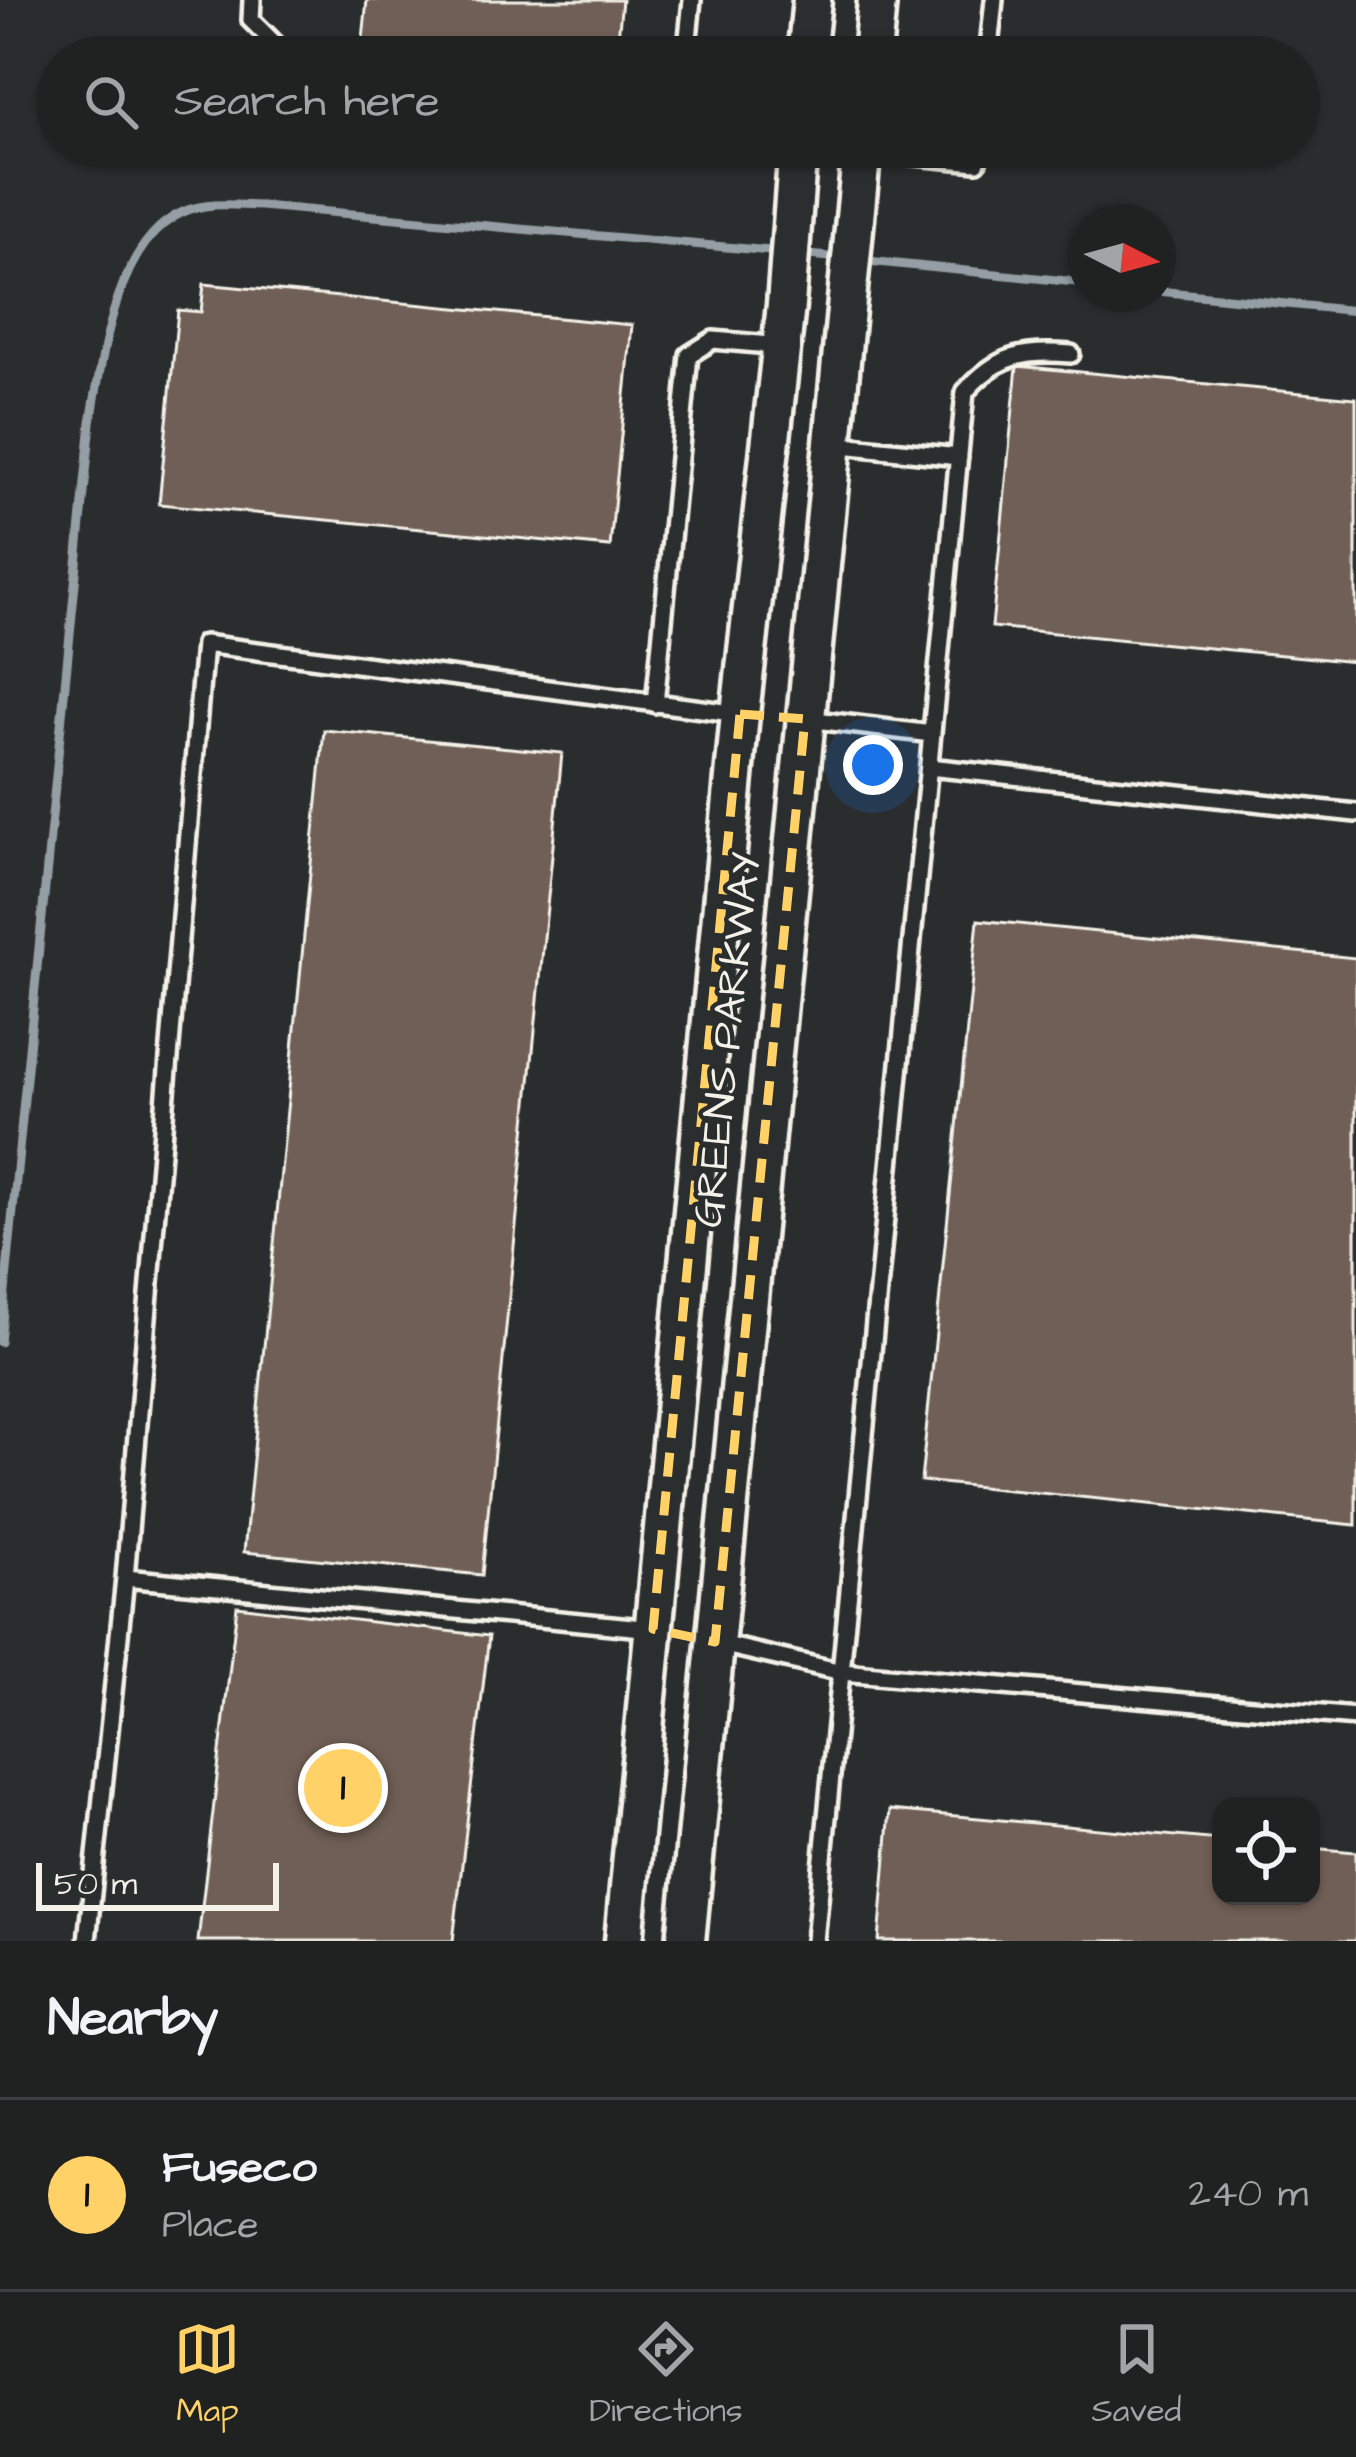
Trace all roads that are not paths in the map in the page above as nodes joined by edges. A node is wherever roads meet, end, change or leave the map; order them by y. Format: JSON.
{"nodes":[{"id":1,"x":252,"y":0,"type":"edge"},
{"id":2,"x":692,"y":0,"type":"edge"},
{"id":3,"x":812,"y":0,"type":"edge"},
{"id":4,"x":878,"y":0,"type":"edge"},
{"id":5,"x":994,"y":0,"type":"edge"},
{"id":6,"x":266,"y":36,"type":"edge"},
{"id":7,"x":688,"y":36,"type":"edge"},
{"id":8,"x":808,"y":36,"type":"edge"},
{"id":9,"x":874,"y":36,"type":"edge"},
{"id":10,"x":990,"y":36,"type":"edge"},
{"id":11,"x":796,"y":168,"type":"edge"},
{"id":12,"x":860,"y":168,"type":"edge"},
{"id":13,"x":781,"y":346,"type":"junction"},
{"id":14,"x":1071,"y":354,"type":"dead end"},
{"id":15,"x":832,"y":444,"type":"junction"},
{"id":16,"x":958,"y":457,"type":"junction"},
{"id":17,"x":655,"y":704,"type":"junction"},
{"id":18,"x":740,"y":714,"type":"junction"},
{"id":19,"x":805,"y":719,"type":"junction"},
{"id":20,"x":932,"y":734,"type":"junction"},
{"id":21,"x":929,"y":767,"type":"junction"},
{"id":22,"x":1356,"y":813,"type":"edge"},
{"id":23,"x":125,"y":1579,"type":"junction"},
{"id":24,"x":653,"y":1629,"type":"junction"},
{"id":25,"x":715,"y":1642,"type":"junction"},
{"id":26,"x":842,"y":1672,"type":"junction"},
{"id":27,"x":1356,"y":1717,"type":"edge"},
{"id":28,"x":87,"y":1941,"type":"edge"},
{"id":29,"x":624,"y":1941,"type":"edge"},
{"id":30,"x":686,"y":1941,"type":"edge"},
{"id":31,"x":815,"y":1941,"type":"edge"}],
"edges":[{"from":1,"to":6,"type":"lane"},
{"from":2,"to":7,"type":"lane"},
{"from":3,"to":8,"type":"street"},
{"from":4,"to":9,"type":"street"},
{"from":5,"to":10,"type":"lane"},
{"from":11,"to":13,"type":"street","name":"GREENS PARKWAY"},
{"from":12,"to":15,"type":"street","name":"GREENS PARKWAY"},
{"from":13,"to":17,"type":"lane"},
{"from":13,"to":18,"type":"street","name":"GREENS PARKWAY"},
{"from":14,"to":16,"type":"lane"},
{"from":15,"to":16,"type":"lane"},
{"from":15,"to":19,"type":"street","name":"GREENS PARKWAY"},
{"from":16,"to":20,"type":"lane"},
{"from":17,"to":18,"type":"lane"},
{"from":17,"to":23,"type":"lane"},
{"from":18,"to":19,"type":"street"},
{"from":18,"to":24,"type":"street","name":"GREENS PARKWAY"},
{"from":19,"to":20,"type":"lane"},
{"from":19,"to":25,"type":"street","name":"GREENS PARKWAY"},
{"from":20,"to":21,"type":"lane"},
{"from":21,"to":22,"type":"lane"},
{"from":21,"to":26,"type":"lane"},
{"from":23,"to":24,"type":"lane"},
{"from":23,"to":28,"type":"lane"},
{"from":24,"to":25,"type":"street"},
{"from":24,"to":29,"type":"street","name":"GREENS PARKWAY"},
{"from":25,"to":26,"type":"lane"},
{"from":25,"to":30,"type":"street","name":"GREENS PARKWAY"},
{"from":26,"to":27,"type":"lane"},
{"from":26,"to":31,"type":"lane"}]}
